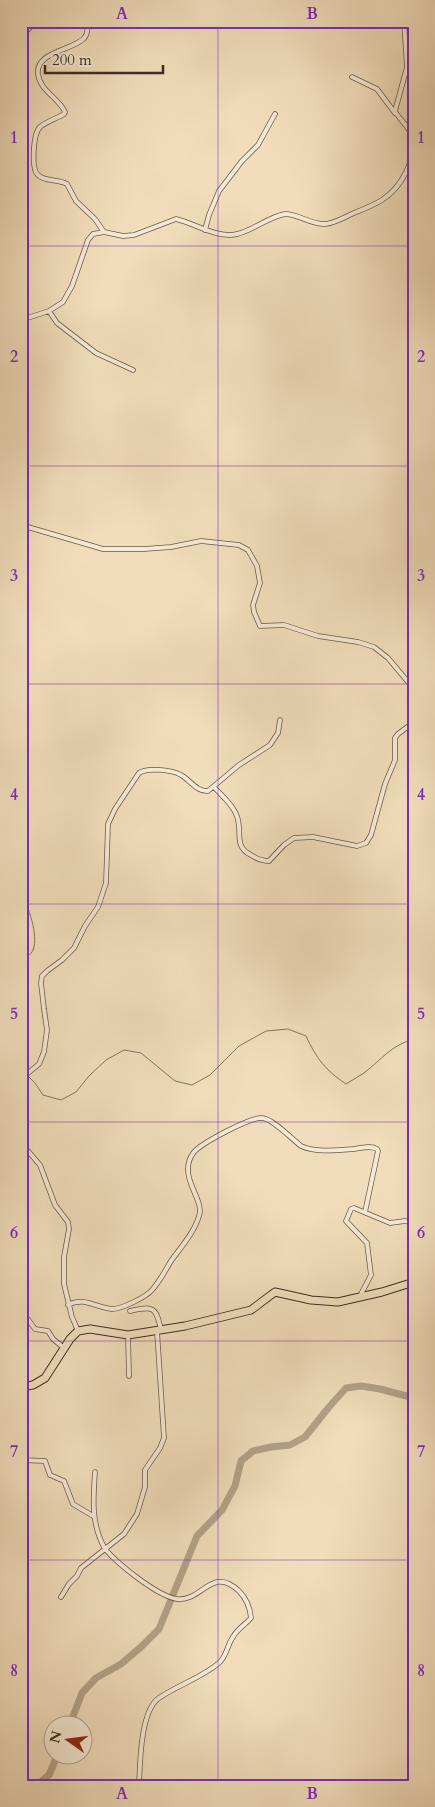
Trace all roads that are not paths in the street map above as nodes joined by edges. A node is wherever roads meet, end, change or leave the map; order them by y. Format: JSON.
{"nodes":[{"id":1,"x":36,"y":21,"type":"edge"},
{"id":2,"x":88,"y":21,"type":"edge"},
{"id":3,"x":404,"y":21,"type":"edge"},
{"id":4,"x":410,"y":21,"type":"edge"},
{"id":5,"x":414,"y":27,"type":"edge"},
{"id":6,"x":21,"y":37,"type":"edge"},
{"id":7,"x":352,"y":77,"type":"dead end"},
{"id":8,"x":395,"y":113,"type":"junction"},
{"id":9,"x":275,"y":114,"type":"dead end"},
{"id":10,"x":413,"y":136,"type":"edge"},
{"id":11,"x":205,"y":230,"type":"junction"},
{"id":12,"x":104,"y":232,"type":"junction"},
{"id":13,"x":49,"y":311,"type":"junction"},
{"id":14,"x":21,"y":320,"type":"edge"},
{"id":15,"x":133,"y":370,"type":"dead end"},
{"id":16,"x":21,"y":525,"type":"edge"},
{"id":17,"x":414,"y":690,"type":"edge"},
{"id":18,"x":280,"y":720,"type":"dead end"},
{"id":19,"x":414,"y":722,"type":"edge"},
{"id":20,"x":214,"y":787,"type":"junction"},
{"id":21,"x":21,"y":1079,"type":"edge"},
{"id":22,"x":21,"y":1127,"type":"edge"},
{"id":23,"x":21,"y":1137,"type":"edge"},
{"id":24,"x":21,"y":1143,"type":"edge"},
{"id":25,"x":365,"y":1212,"type":"junction"},
{"id":26,"x":414,"y":1223,"type":"edge"},
{"id":27,"x":414,"y":1282,"type":"edge"},
{"id":28,"x":359,"y":1298,"type":"junction"},
{"id":29,"x":68,"y":1305,"type":"junction"},
{"id":30,"x":130,"y":1311,"type":"dead end"},
{"id":31,"x":21,"y":1319,"type":"edge"},
{"id":32,"x":159,"y":1330,"type":"junction"},
{"id":33,"x":78,"y":1331,"type":"junction"},
{"id":34,"x":128,"y":1335,"type":"junction"},
{"id":35,"x":64,"y":1348,"type":"junction"},
{"id":36,"x":129,"y":1376,"type":"dead end"},
{"id":37,"x":21,"y":1387,"type":"edge"},
{"id":38,"x":21,"y":1460,"type":"edge"},
{"id":39,"x":95,"y":1472,"type":"dead end"},
{"id":40,"x":93,"y":1516,"type":"junction"},
{"id":41,"x":105,"y":1549,"type":"junction"},
{"id":42,"x":61,"y":1597,"type":"dead end"},
{"id":43,"x":139,"y":1786,"type":"edge"}],
"edges":[{"from":1,"to":6,"type":"street"},
{"from":2,"to":12,"type":"street"},
{"from":3,"to":8,"type":"street"},
{"from":4,"to":5,"type":"street"},
{"from":7,"to":8,"type":"street"},
{"from":8,"to":10,"type":"street"},
{"from":9,"to":11,"type":"street"},
{"from":10,"to":11,"type":"street"},
{"from":11,"to":12,"type":"street"},
{"from":12,"to":13,"type":"street"},
{"from":13,"to":14,"type":"street"},
{"from":13,"to":15,"type":"street"},
{"from":16,"to":17,"type":"street"},
{"from":18,"to":20,"type":"street"},
{"from":19,"to":20,"type":"street"},
{"from":20,"to":21,"type":"street"},
{"from":22,"to":23,"type":"street"},
{"from":24,"to":29,"type":"street"},
{"from":25,"to":26,"type":"street"},
{"from":25,"to":28,"type":"street"},
{"from":25,"to":29,"type":"street"},
{"from":27,"to":28,"type":"highway"},
{"from":28,"to":32,"type":"highway"},
{"from":29,"to":33,"type":"street"},
{"from":30,"to":32,"type":"street"},
{"from":31,"to":35,"type":"street"},
{"from":32,"to":34,"type":"highway"},
{"from":32,"to":41,"type":"street"},
{"from":33,"to":34,"type":"highway"},
{"from":33,"to":35,"type":"highway"},
{"from":34,"to":36,"type":"street"},
{"from":35,"to":37,"type":"highway"},
{"from":38,"to":40,"type":"street"},
{"from":39,"to":40,"type":"street"},
{"from":40,"to":41,"type":"street"},
{"from":41,"to":42,"type":"street"},
{"from":41,"to":43,"type":"street"}]}
